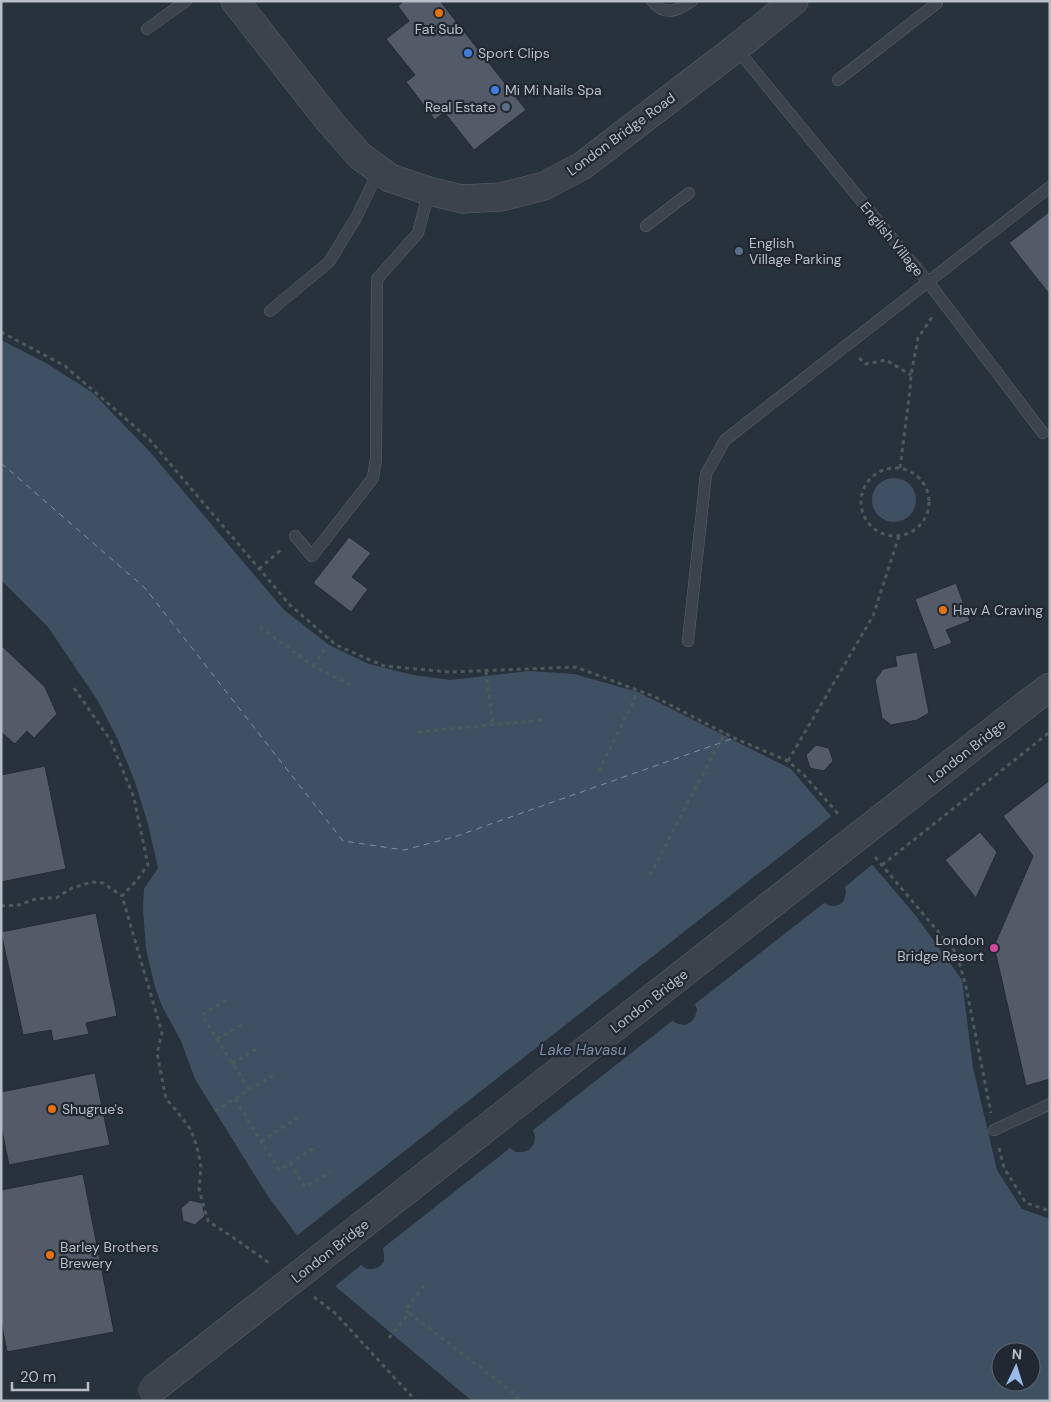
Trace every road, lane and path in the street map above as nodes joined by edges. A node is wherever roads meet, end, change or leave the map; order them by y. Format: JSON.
{"nodes":[{"id":1,"x":186,"y":1,"type":"edge"},
{"id":2,"x":235,"y":1,"type":"edge"},
{"id":3,"x":652,"y":1,"type":"edge"},
{"id":4,"x":692,"y":1,"type":"edge"},
{"id":5,"x":794,"y":1,"type":"edge"},
{"id":6,"x":937,"y":3,"type":"dead end"},
{"id":7,"x":147,"y":29,"type":"dead end"},
{"id":8,"x":736,"y":48,"type":"junction"},
{"id":9,"x":838,"y":80,"type":"dead end"},
{"id":10,"x":379,"y":170,"type":"junction"},
{"id":11,"x":1050,"y":187,"type":"edge"},
{"id":12,"x":429,"y":191,"type":"junction"},
{"id":13,"x":689,"y":193,"type":"dead end"},
{"id":14,"x":646,"y":226,"type":"dead end"},
{"id":15,"x":928,"y":282,"type":"junction"},
{"id":16,"x":946,"y":305,"type":"junction"},
{"id":17,"x":270,"y":310,"type":"dead end"},
{"id":18,"x":1,"y":332,"type":"edge"},
{"id":19,"x":844,"y":347,"type":"junction"},
{"id":20,"x":911,"y":374,"type":"junction"},
{"id":21,"x":1043,"y":433,"type":"dead end"},
{"id":22,"x":900,"y":468,"type":"junction"},
{"id":23,"x":296,"y":536,"type":"joint"},
{"id":24,"x":899,"y":536,"type":"junction"},
{"id":25,"x":259,"y":570,"type":"junction"},
{"id":26,"x":260,"y":627,"type":"dead end"},
{"id":27,"x":688,"y":641,"type":"dead end"},
{"id":28,"x":328,"y":645,"type":"dead end"},
{"id":29,"x":312,"y":666,"type":"junction"},
{"id":30,"x":486,"y":671,"type":"junction"},
{"id":31,"x":354,"y":687,"type":"dead end"},
{"id":32,"x":1050,"y":687,"type":"edge"},
{"id":33,"x":74,"y":688,"type":"dead end"},
{"id":34,"x":638,"y":692,"type":"dead end"},
{"id":35,"x":542,"y":720,"type":"dead end"},
{"id":36,"x":493,"y":725,"type":"junction"},
{"id":37,"x":418,"y":732,"type":"dead end"},
{"id":38,"x":1050,"y":732,"type":"edge"},
{"id":39,"x":725,"y":733,"type":"junction"},
{"id":40,"x":788,"y":761,"type":"junction"},
{"id":41,"x":599,"y":771,"type":"dead end"},
{"id":42,"x":844,"y":820,"type":"dead end"},
{"id":43,"x":869,"y":850,"type":"dead end"},
{"id":44,"x":882,"y":865,"type":"junction"},
{"id":45,"x":650,"y":875,"type":"dead end"},
{"id":46,"x":122,"y":896,"type":"junction"},
{"id":47,"x":1,"y":906,"type":"edge"},
{"id":48,"x":226,"y":1000,"type":"dead end"},
{"id":49,"x":242,"y":1024,"type":"dead end"},
{"id":50,"x":217,"y":1040,"type":"junction"},
{"id":51,"x":256,"y":1049,"type":"dead end"},
{"id":52,"x":232,"y":1064,"type":"junction"},
{"id":53,"x":273,"y":1075,"type":"dead end"},
{"id":54,"x":249,"y":1090,"type":"junction"},
{"id":55,"x":235,"y":1099,"type":"junction"},
{"id":56,"x":1050,"y":1104,"type":"edge"},
{"id":57,"x":215,"y":1111,"type":"dead end"},
{"id":58,"x":298,"y":1118,"type":"dead end"},
{"id":59,"x":994,"y":1130,"type":"junction"},
{"id":60,"x":261,"y":1142,"type":"junction"},
{"id":61,"x":316,"y":1147,"type":"dead end"},
{"id":62,"x":290,"y":1163,"type":"junction"},
{"id":63,"x":331,"y":1171,"type":"dead end"},
{"id":64,"x":1050,"y":1211,"type":"edge"},
{"id":65,"x":275,"y":1268,"type":"dead end"},
{"id":66,"x":426,"y":1283,"type":"dead end"},
{"id":67,"x":312,"y":1296,"type":"dead end"},
{"id":68,"x":409,"y":1313,"type":"junction"},
{"id":69,"x":390,"y":1338,"type":"dead end"},
{"id":70,"x":145,"y":1395,"type":"edge"},
{"id":71,"x":416,"y":1401,"type":"edge"},
{"id":72,"x":520,"y":1401,"type":"edge"}],
"edges":[{"from":1,"to":7,"type":"lane"},
{"from":2,"to":10,"type":"street","name":"London Bridge Road"},
{"from":3,"to":4,"type":"lane"},
{"from":5,"to":8,"type":"street","name":"London Bridge Road"},
{"from":6,"to":9,"type":"lane"},
{"from":8,"to":12,"type":"street","name":"London Bridge Road"},
{"from":8,"to":15,"type":"lane","name":"English Village"},
{"from":10,"to":12,"type":"street","name":"London Bridge Road"},
{"from":10,"to":17,"type":"lane"},
{"from":11,"to":15,"type":"lane"},
{"from":12,"to":23,"type":"lane"},
{"from":13,"to":14,"type":"lane"},
{"from":15,"to":16,"type":"lane","name":"English Village"},
{"from":15,"to":19,"type":"lane"},
{"from":16,"to":20,"type":"path"},
{"from":16,"to":21,"type":"lane","name":"English Village"},
{"from":18,"to":25,"type":"path"},
{"from":19,"to":20,"type":"path"},
{"from":19,"to":27,"type":"lane"},
{"from":20,"to":22,"type":"path"},
{"from":22,"to":24,"type":"path"},
{"from":22,"to":24,"type":"path"},
{"from":23,"to":25,"type":"path"},
{"from":24,"to":40,"type":"path"},
{"from":25,"to":30,"type":"path"},
{"from":26,"to":29,"type":"path"},
{"from":28,"to":29,"type":"path"},
{"from":29,"to":31,"type":"path"},
{"from":30,"to":36,"type":"path"},
{"from":30,"to":39,"type":"path"},
{"from":32,"to":70,"type":"street","name":"London Bridge","bridge":true},
{"from":33,"to":46,"type":"path"},
{"from":34,"to":41,"type":"path"},
{"from":35,"to":36,"type":"path"},
{"from":36,"to":37,"type":"path"},
{"from":38,"to":44,"type":"path"},
{"from":39,"to":40,"type":"path"},
{"from":39,"to":45,"type":"path"},
{"from":40,"to":42,"type":"path"},
{"from":43,"to":44,"type":"path"},
{"from":44,"to":59,"type":"path"},
{"from":46,"to":47,"type":"path"},
{"from":46,"to":65,"type":"path"},
{"from":48,"to":50,"type":"path"},
{"from":49,"to":50,"type":"path"},
{"from":50,"to":52,"type":"path"},
{"from":51,"to":52,"type":"path"},
{"from":52,"to":54,"type":"path"},
{"from":53,"to":54,"type":"path"},
{"from":54,"to":55,"type":"path"},
{"from":55,"to":57,"type":"path"},
{"from":55,"to":60,"type":"path"},
{"from":56,"to":59,"type":"lane"},
{"from":58,"to":60,"type":"path"},
{"from":59,"to":64,"type":"path"},
{"from":60,"to":62,"type":"path"},
{"from":61,"to":62,"type":"path"},
{"from":62,"to":63,"type":"path"},
{"from":66,"to":68,"type":"path"},
{"from":67,"to":71,"type":"path"},
{"from":68,"to":69,"type":"path"},
{"from":68,"to":72,"type":"path"}]}
